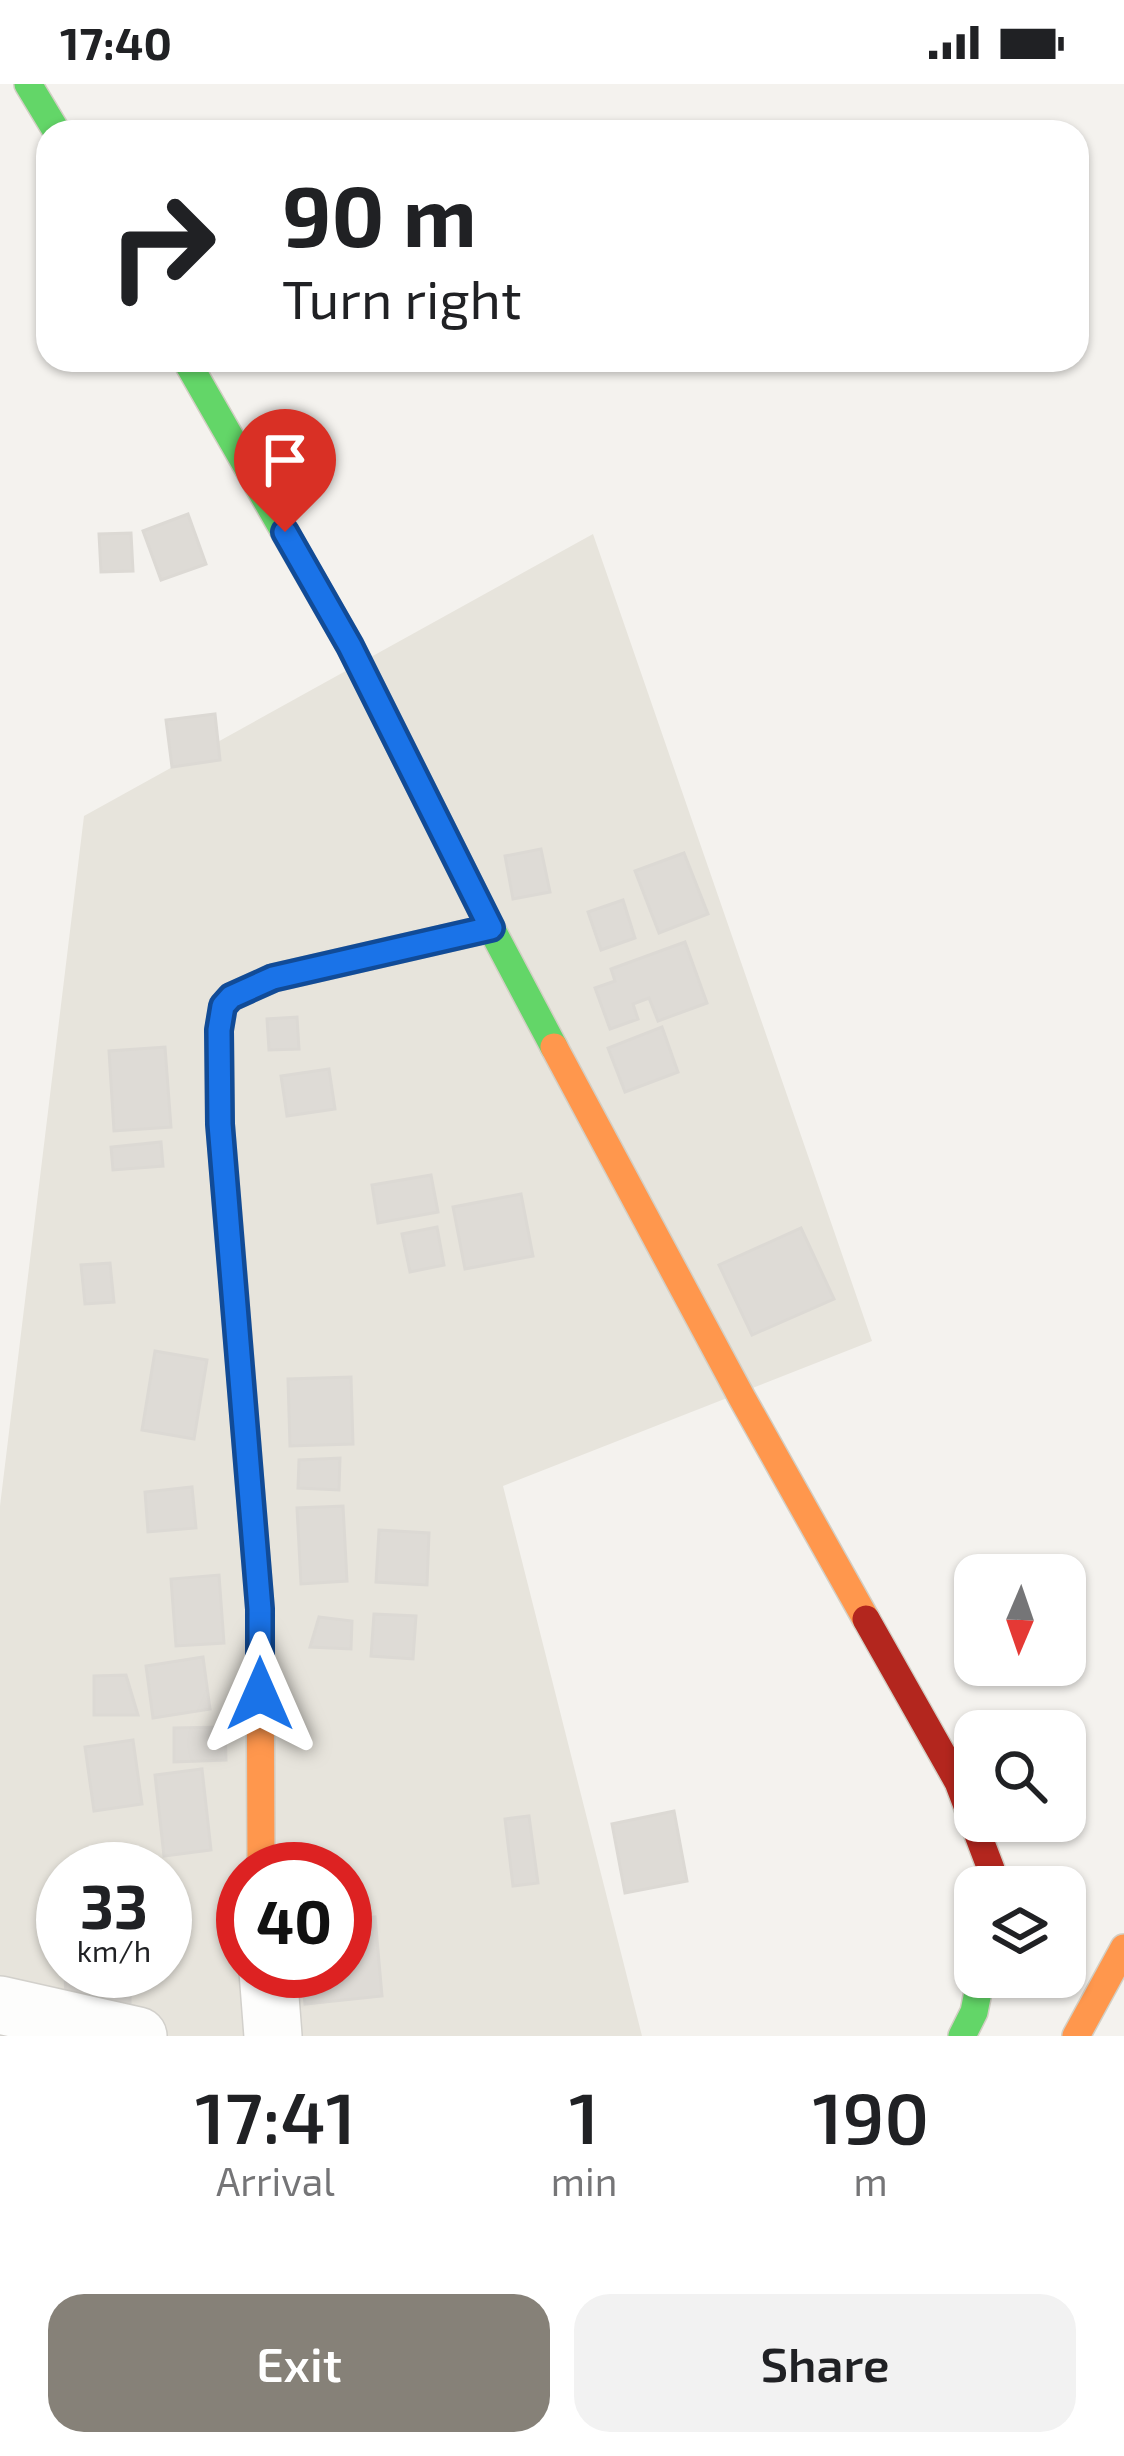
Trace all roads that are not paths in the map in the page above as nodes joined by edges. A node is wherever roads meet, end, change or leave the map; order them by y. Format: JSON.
{"nodes":[{"id":1,"x":28,"y":84,"type":"edge"},
{"id":2,"x":50,"y":120,"type":"edge"},
{"id":3,"x":193,"y":372,"type":"edge"},
{"id":4,"x":491,"y":928,"type":"junction"},
{"id":5,"x":261,"y":1842,"type":"edge"},
{"id":6,"x":990,"y":1866,"type":"edge"},
{"id":7,"x":1124,"y":1948,"type":"edge"},
{"id":8,"x":270,"y":1998,"type":"edge"},
{"id":9,"x":977,"y":1998,"type":"edge"},
{"id":10,"x":0,"y":2005,"type":"edge"},
{"id":11,"x":138,"y":2036,"type":"edge"},
{"id":12,"x":273,"y":2036,"type":"edge"},
{"id":13,"x":962,"y":2036,"type":"edge"},
{"id":14,"x":1076,"y":2036,"type":"edge"}],
"edges":[{"from":1,"to":2,"type":"main road"},
{"from":3,"to":4,"type":"main road"},
{"from":4,"to":5,"type":"main road"},
{"from":4,"to":6,"type":"main road"},
{"from":7,"to":14,"type":"main road"},
{"from":8,"to":12,"type":"street"},
{"from":9,"to":13,"type":"main road"},
{"from":10,"to":11,"type":"street"}]}
